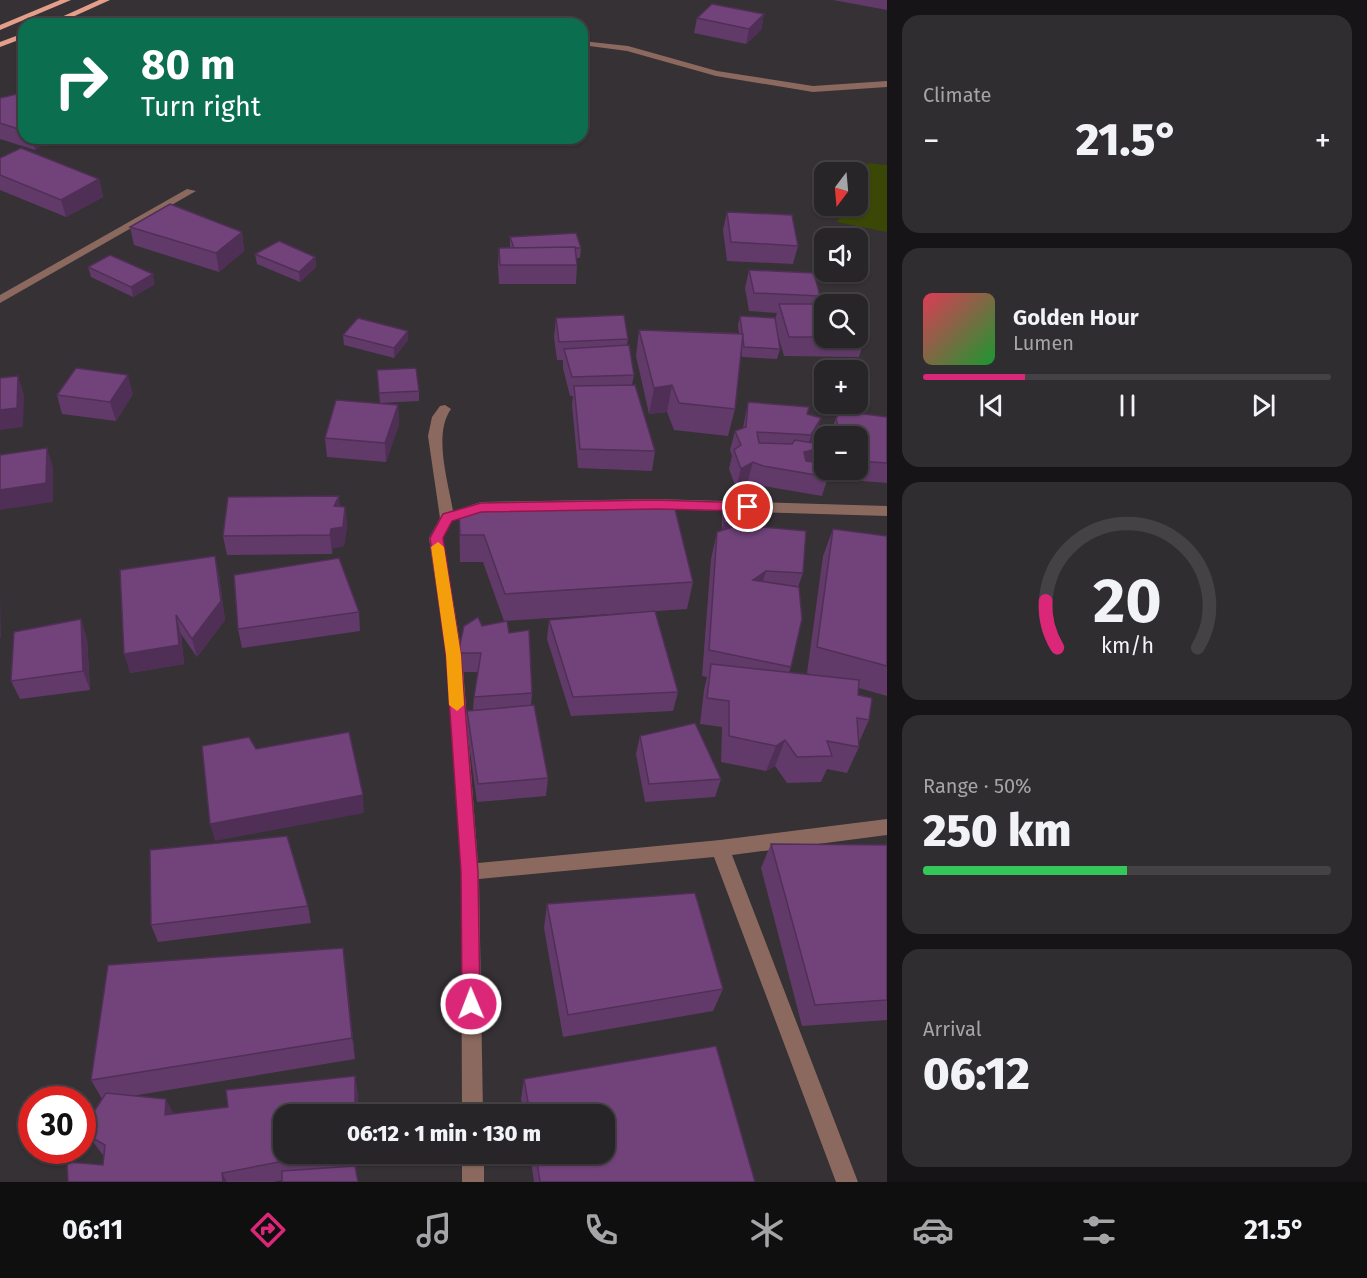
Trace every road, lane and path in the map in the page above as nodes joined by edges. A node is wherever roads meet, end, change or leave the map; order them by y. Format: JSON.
{"nodes":[{"id":1,"x":67,"y":0,"type":"edge"},
{"id":2,"x":106,"y":0,"type":"edge"},
{"id":3,"x":24,"y":18,"type":"edge"},
{"id":4,"x":64,"y":18,"type":"edge"},
{"id":5,"x":18,"y":20,"type":"edge"},
{"id":6,"x":0,"y":28,"type":"edge"},
{"id":7,"x":18,"y":38,"type":"edge"},
{"id":8,"x":588,"y":44,"type":"edge"},
{"id":9,"x":0,"y":45,"type":"edge"},
{"id":10,"x":887,"y":84,"type":"edge"},
{"id":11,"x":191,"y":191,"type":"dead end"},
{"id":12,"x":0,"y":300,"type":"edge"},
{"id":13,"x":445,"y":409,"type":"dead end"},
{"id":14,"x":887,"y":511,"type":"edge"},
{"id":15,"x":447,"y":518,"type":"junction"},
{"id":16,"x":887,"y":826,"type":"edge"},
{"id":17,"x":720,"y":848,"type":"junction"},
{"id":18,"x":470,"y":872,"type":"junction"},
{"id":19,"x":472,"y":1104,"type":"edge"},
{"id":20,"x":473,"y":1164,"type":"edge"},
{"id":21,"x":473,"y":1182,"type":"edge"},
{"id":22,"x":847,"y":1182,"type":"edge"}],
"edges":[{"from":1,"to":3,"type":"main road"},
{"from":2,"to":4,"type":"main road"},
{"from":5,"to":6,"type":"main road"},
{"from":7,"to":9,"type":"main road"},
{"from":8,"to":10,"type":"street"},
{"from":11,"to":12,"type":"street"},
{"from":13,"to":15,"type":"street"},
{"from":14,"to":15,"type":"street"},
{"from":15,"to":18,"type":"street"},
{"from":16,"to":17,"type":"street"},
{"from":17,"to":18,"type":"street"},
{"from":17,"to":22,"type":"street"},
{"from":18,"to":19,"type":"street"},
{"from":20,"to":21,"type":"street"}]}
